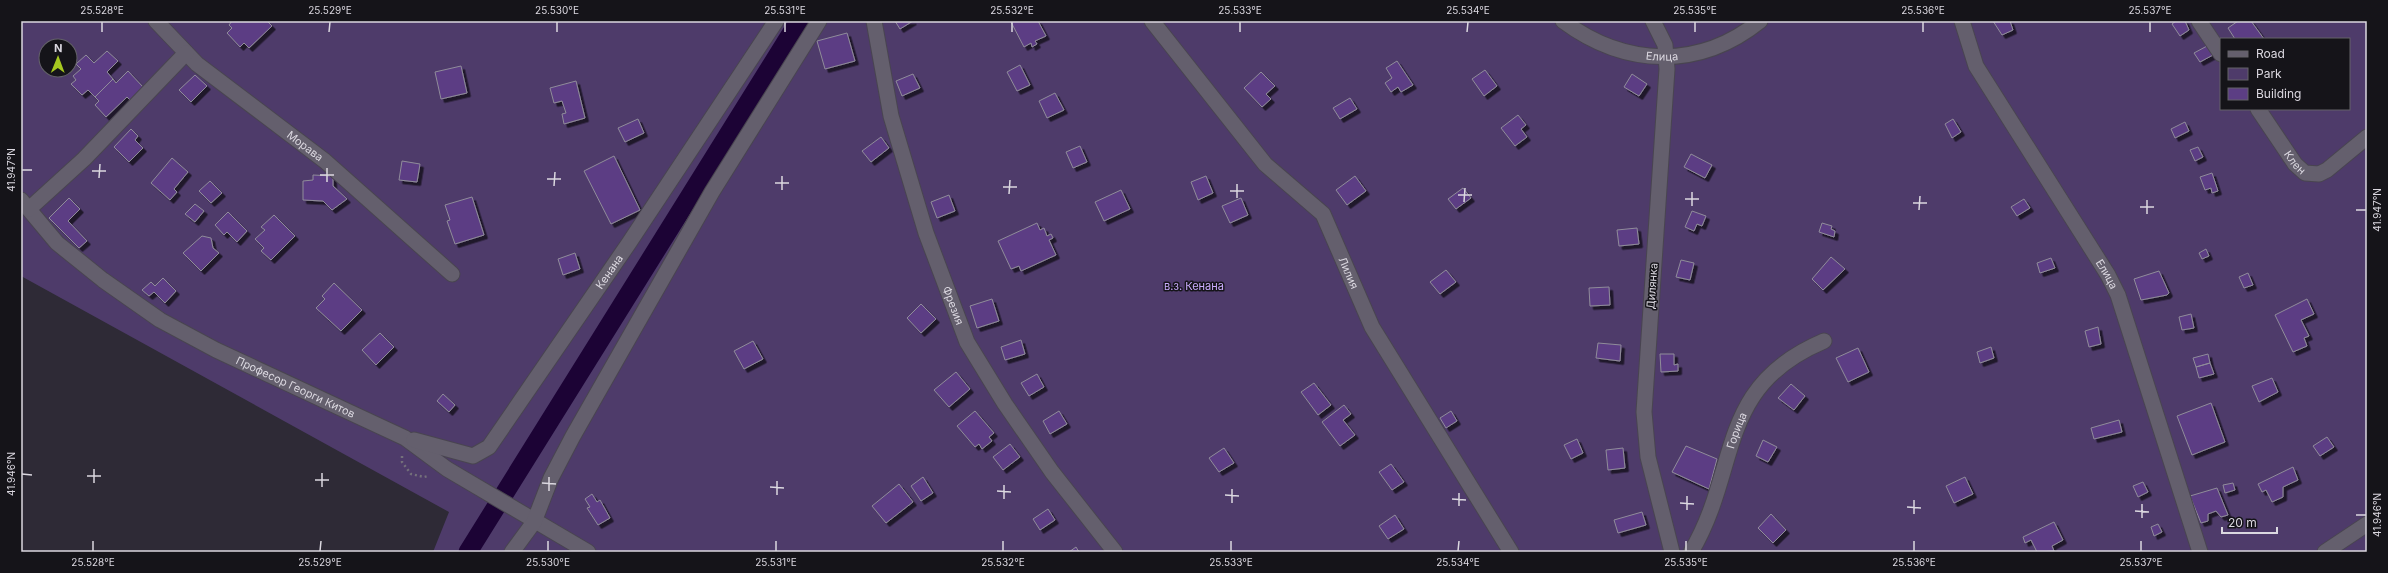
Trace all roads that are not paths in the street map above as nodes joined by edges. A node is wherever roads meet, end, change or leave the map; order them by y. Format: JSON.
{"nodes":[{"id":1,"x":156,"y":21,"type":"edge"},
{"id":2,"x":776,"y":21,"type":"edge"},
{"id":3,"x":819,"y":21,"type":"edge"},
{"id":4,"x":874,"y":21,"type":"edge"},
{"id":5,"x":1152,"y":21,"type":"edge"},
{"id":6,"x":1563,"y":21,"type":"edge"},
{"id":7,"x":1653,"y":21,"type":"edge"},
{"id":8,"x":1760,"y":21,"type":"edge"},
{"id":9,"x":1962,"y":21,"type":"edge"},
{"id":10,"x":2199,"y":21,"type":"edge"},
{"id":11,"x":2220,"y":52,"type":"edge"},
{"id":12,"x":186,"y":53,"type":"junction"},
{"id":13,"x":1667,"y":57,"type":"junction"},
{"id":14,"x":2259,"y":110,"type":"edge"},
{"id":15,"x":2367,"y":137,"type":"edge"},
{"id":16,"x":25,"y":205,"type":"edge"},
{"id":17,"x":452,"y":274,"type":"dead end"},
{"id":18,"x":1824,"y":341,"type":"dead end"},
{"id":19,"x":405,"y":438,"type":"junction"},
{"id":20,"x":533,"y":521,"type":"junction"},
{"id":21,"x":2367,"y":524,"type":"edge"},
{"id":22,"x":512,"y":552,"type":"edge"},
{"id":23,"x":588,"y":552,"type":"edge"},
{"id":24,"x":1115,"y":552,"type":"edge"},
{"id":25,"x":1511,"y":552,"type":"edge"},
{"id":26,"x":1672,"y":552,"type":"edge"},
{"id":27,"x":1691,"y":552,"type":"edge"},
{"id":28,"x":2200,"y":552,"type":"edge"},
{"id":29,"x":2325,"y":552,"type":"edge"}],
"edges":[{"from":1,"to":12,"type":"street","name":"Морава"},
{"from":2,"to":19,"type":"street","name":"Кенана"},
{"from":3,"to":20,"type":"street"},
{"from":4,"to":24,"type":"street","name":"Фрезия"},
{"from":5,"to":25,"type":"street","name":"Лилия"},
{"from":6,"to":13,"type":"street","name":"Елица"},
{"from":7,"to":13,"type":"street","name":"Дилянка"},
{"from":8,"to":13,"type":"street","name":"Елица"},
{"from":9,"to":28,"type":"street","name":"Елица"},
{"from":10,"to":11,"type":"street"},
{"from":12,"to":16,"type":"street"},
{"from":12,"to":17,"type":"street","name":"Морава"},
{"from":13,"to":26,"type":"street","name":"Дилянка"},
{"from":14,"to":15,"type":"street","name":"Клен"},
{"from":16,"to":19,"type":"street","name":"Професор Георги Китов"},
{"from":18,"to":27,"type":"street","name":"Горица"},
{"from":19,"to":20,"type":"street","name":"Професор Георги Китов"},
{"from":20,"to":22,"type":"street"},
{"from":20,"to":23,"type":"street","name":"Професор Георги Китов"},
{"from":21,"to":29,"type":"street"}]}
